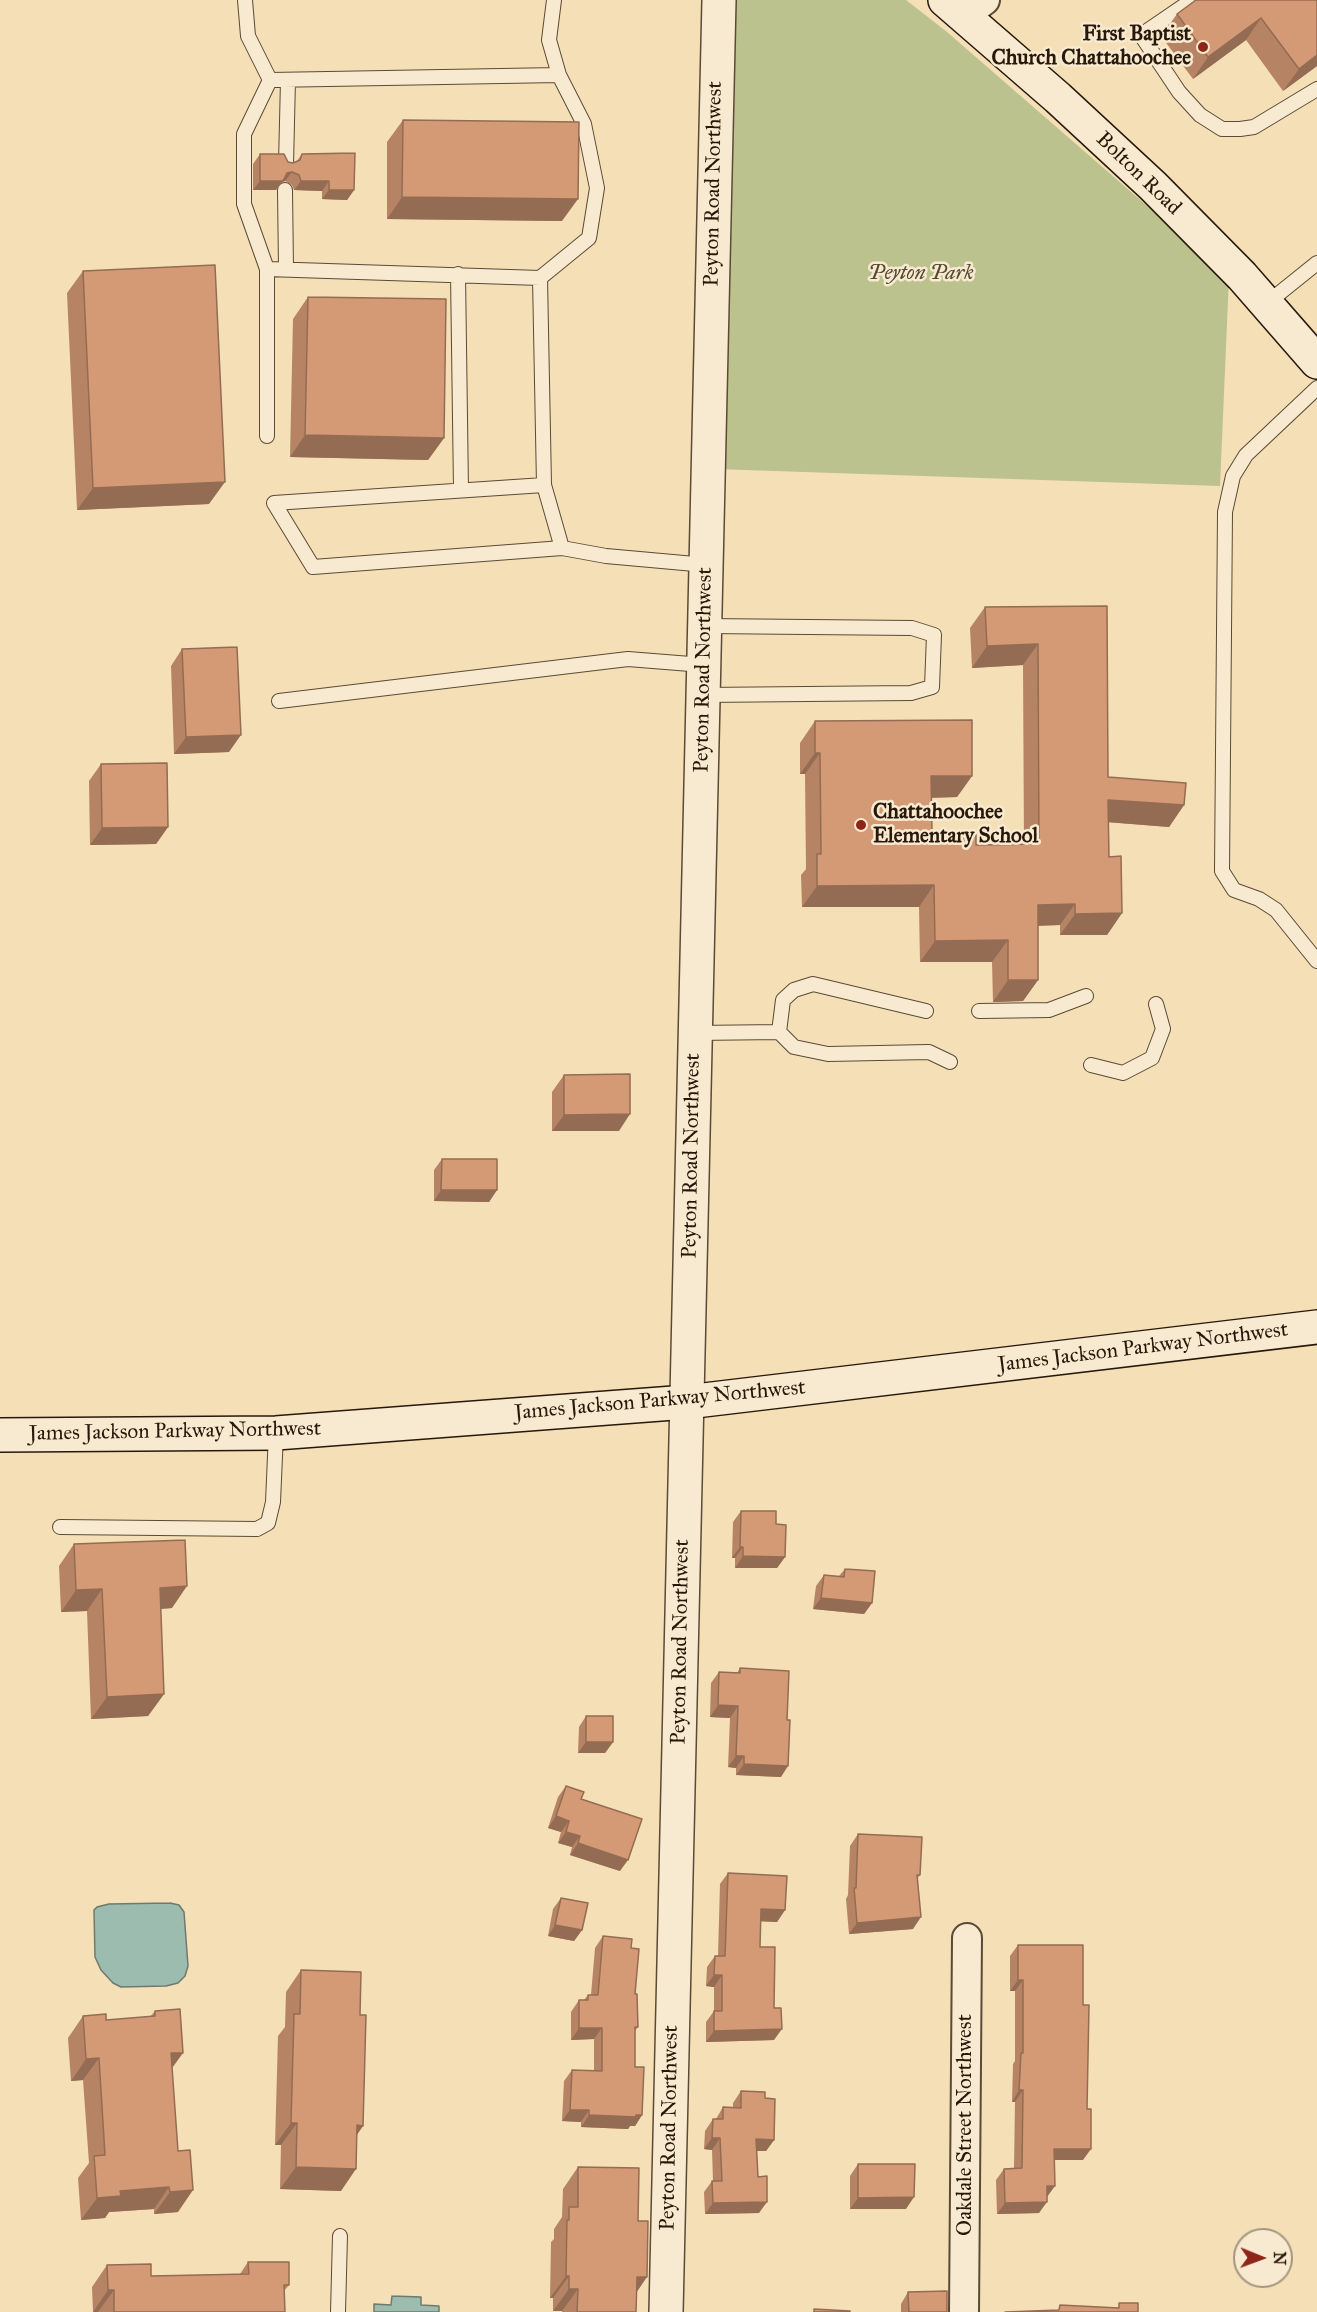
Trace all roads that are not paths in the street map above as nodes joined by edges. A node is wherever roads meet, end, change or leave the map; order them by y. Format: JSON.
{"nodes":[{"id":1,"x":245,"y":0,"type":"edge"},
{"id":2,"x":554,"y":0,"type":"edge"},
{"id":3,"x":719,"y":0,"type":"edge"},
{"id":4,"x":1188,"y":3,"type":"edge"},
{"id":5,"x":965,"y":5,"type":"edge"},
{"id":6,"x":559,"y":75,"type":"junction"},
{"id":7,"x":270,"y":80,"type":"junction"},
{"id":8,"x":288,"y":80,"type":"junction"},
{"id":9,"x":1317,"y":88,"type":"edge"},
{"id":10,"x":286,"y":164,"type":"edge"},
{"id":11,"x":285,"y":190,"type":"edge"},
{"id":12,"x":1317,"y":263,"type":"edge"},
{"id":13,"x":267,"y":269,"type":"junction"},
{"id":14,"x":286,"y":270,"type":"junction"},
{"id":15,"x":458,"y":274,"type":"junction"},
{"id":16,"x":540,"y":278,"type":"junction"},
{"id":17,"x":1266,"y":304,"type":"junction"},
{"id":18,"x":1317,"y":362,"type":"edge"},
{"id":19,"x":1317,"y":388,"type":"edge"},
{"id":20,"x":267,"y":436,"type":"dead end"},
{"id":21,"x":544,"y":485,"type":"junction"},
{"id":22,"x":461,"y":490,"type":"junction"},
{"id":23,"x":562,"y":548,"type":"junction"},
{"id":24,"x":706,"y":565,"type":"junction"},
{"id":25,"x":705,"y":626,"type":"junction"},
{"id":26,"x":703,"y":680,"type":"junction"},
{"id":27,"x":279,"y":701,"type":"dead end"},
{"id":28,"x":1317,"y":961,"type":"edge"},
{"id":29,"x":1086,"y":996,"type":"dead end"},
{"id":30,"x":1156,"y":1004,"type":"dead end"},
{"id":31,"x":926,"y":1011,"type":"dead end"},
{"id":32,"x":979,"y":1011,"type":"dead end"},
{"id":33,"x":779,"y":1032,"type":"junction"},
{"id":34,"x":695,"y":1033,"type":"junction"},
{"id":35,"x":950,"y":1062,"type":"dead end"},
{"id":36,"x":1091,"y":1065,"type":"dead end"},
{"id":37,"x":1317,"y":1327,"type":"edge"},
{"id":38,"x":687,"y":1402,"type":"junction"},
{"id":39,"x":276,"y":1433,"type":"junction"},
{"id":40,"x":4,"y":1435,"type":"edge"},
{"id":41,"x":60,"y":1527,"type":"dead end"},
{"id":42,"x":967,"y":1938,"type":"dead end"},
{"id":43,"x":340,"y":2236,"type":"dead end"},
{"id":44,"x":338,"y":2312,"type":"edge"},
{"id":45,"x":666,"y":2312,"type":"edge"},
{"id":46,"x":964,"y":2312,"type":"edge"}],
"edges":[{"from":1,"to":7,"type":"lane"},
{"from":2,"to":6,"type":"lane"},
{"from":3,"to":24,"type":"street","name":"Peyton Road Northwest"},
{"from":4,"to":9,"type":"lane"},
{"from":5,"to":17,"type":"street","name":"Bolton Road"},
{"from":6,"to":8,"type":"lane"},
{"from":6,"to":16,"type":"lane"},
{"from":7,"to":8,"type":"lane"},
{"from":7,"to":13,"type":"lane"},
{"from":8,"to":10,"type":"lane"},
{"from":11,"to":14,"type":"lane"},
{"from":12,"to":17,"type":"lane"},
{"from":13,"to":14,"type":"lane"},
{"from":13,"to":20,"type":"lane"},
{"from":14,"to":15,"type":"lane"},
{"from":15,"to":16,"type":"lane"},
{"from":15,"to":22,"type":"lane"},
{"from":16,"to":21,"type":"lane"},
{"from":17,"to":18,"type":"street","name":"Bolton Road"},
{"from":19,"to":28,"type":"lane"},
{"from":21,"to":22,"type":"lane"},
{"from":21,"to":23,"type":"lane"},
{"from":22,"to":23,"type":"lane"},
{"from":23,"to":24,"type":"lane"},
{"from":24,"to":25,"type":"street","name":"Peyton Road Northwest"},
{"from":25,"to":26,"type":"street","name":"Peyton Road Northwest"},
{"from":25,"to":26,"type":"lane"},
{"from":26,"to":27,"type":"lane"},
{"from":26,"to":34,"type":"street","name":"Peyton Road Northwest"},
{"from":29,"to":32,"type":"lane"},
{"from":30,"to":36,"type":"lane"},
{"from":31,"to":33,"type":"lane"},
{"from":33,"to":34,"type":"lane"},
{"from":33,"to":35,"type":"lane"},
{"from":34,"to":38,"type":"street","name":"Peyton Road Northwest"},
{"from":37,"to":38,"type":"street","name":"James Jackson Parkway Northwest"},
{"from":38,"to":39,"type":"street","name":"James Jackson Parkway Northwest"},
{"from":38,"to":45,"type":"street","name":"Peyton Road Northwest"},
{"from":39,"to":40,"type":"street","name":"James Jackson Parkway Northwest"},
{"from":39,"to":41,"type":"lane"},
{"from":42,"to":46,"type":"street","name":"Oakdale Street Northwest"},
{"from":43,"to":44,"type":"lane"}]}
